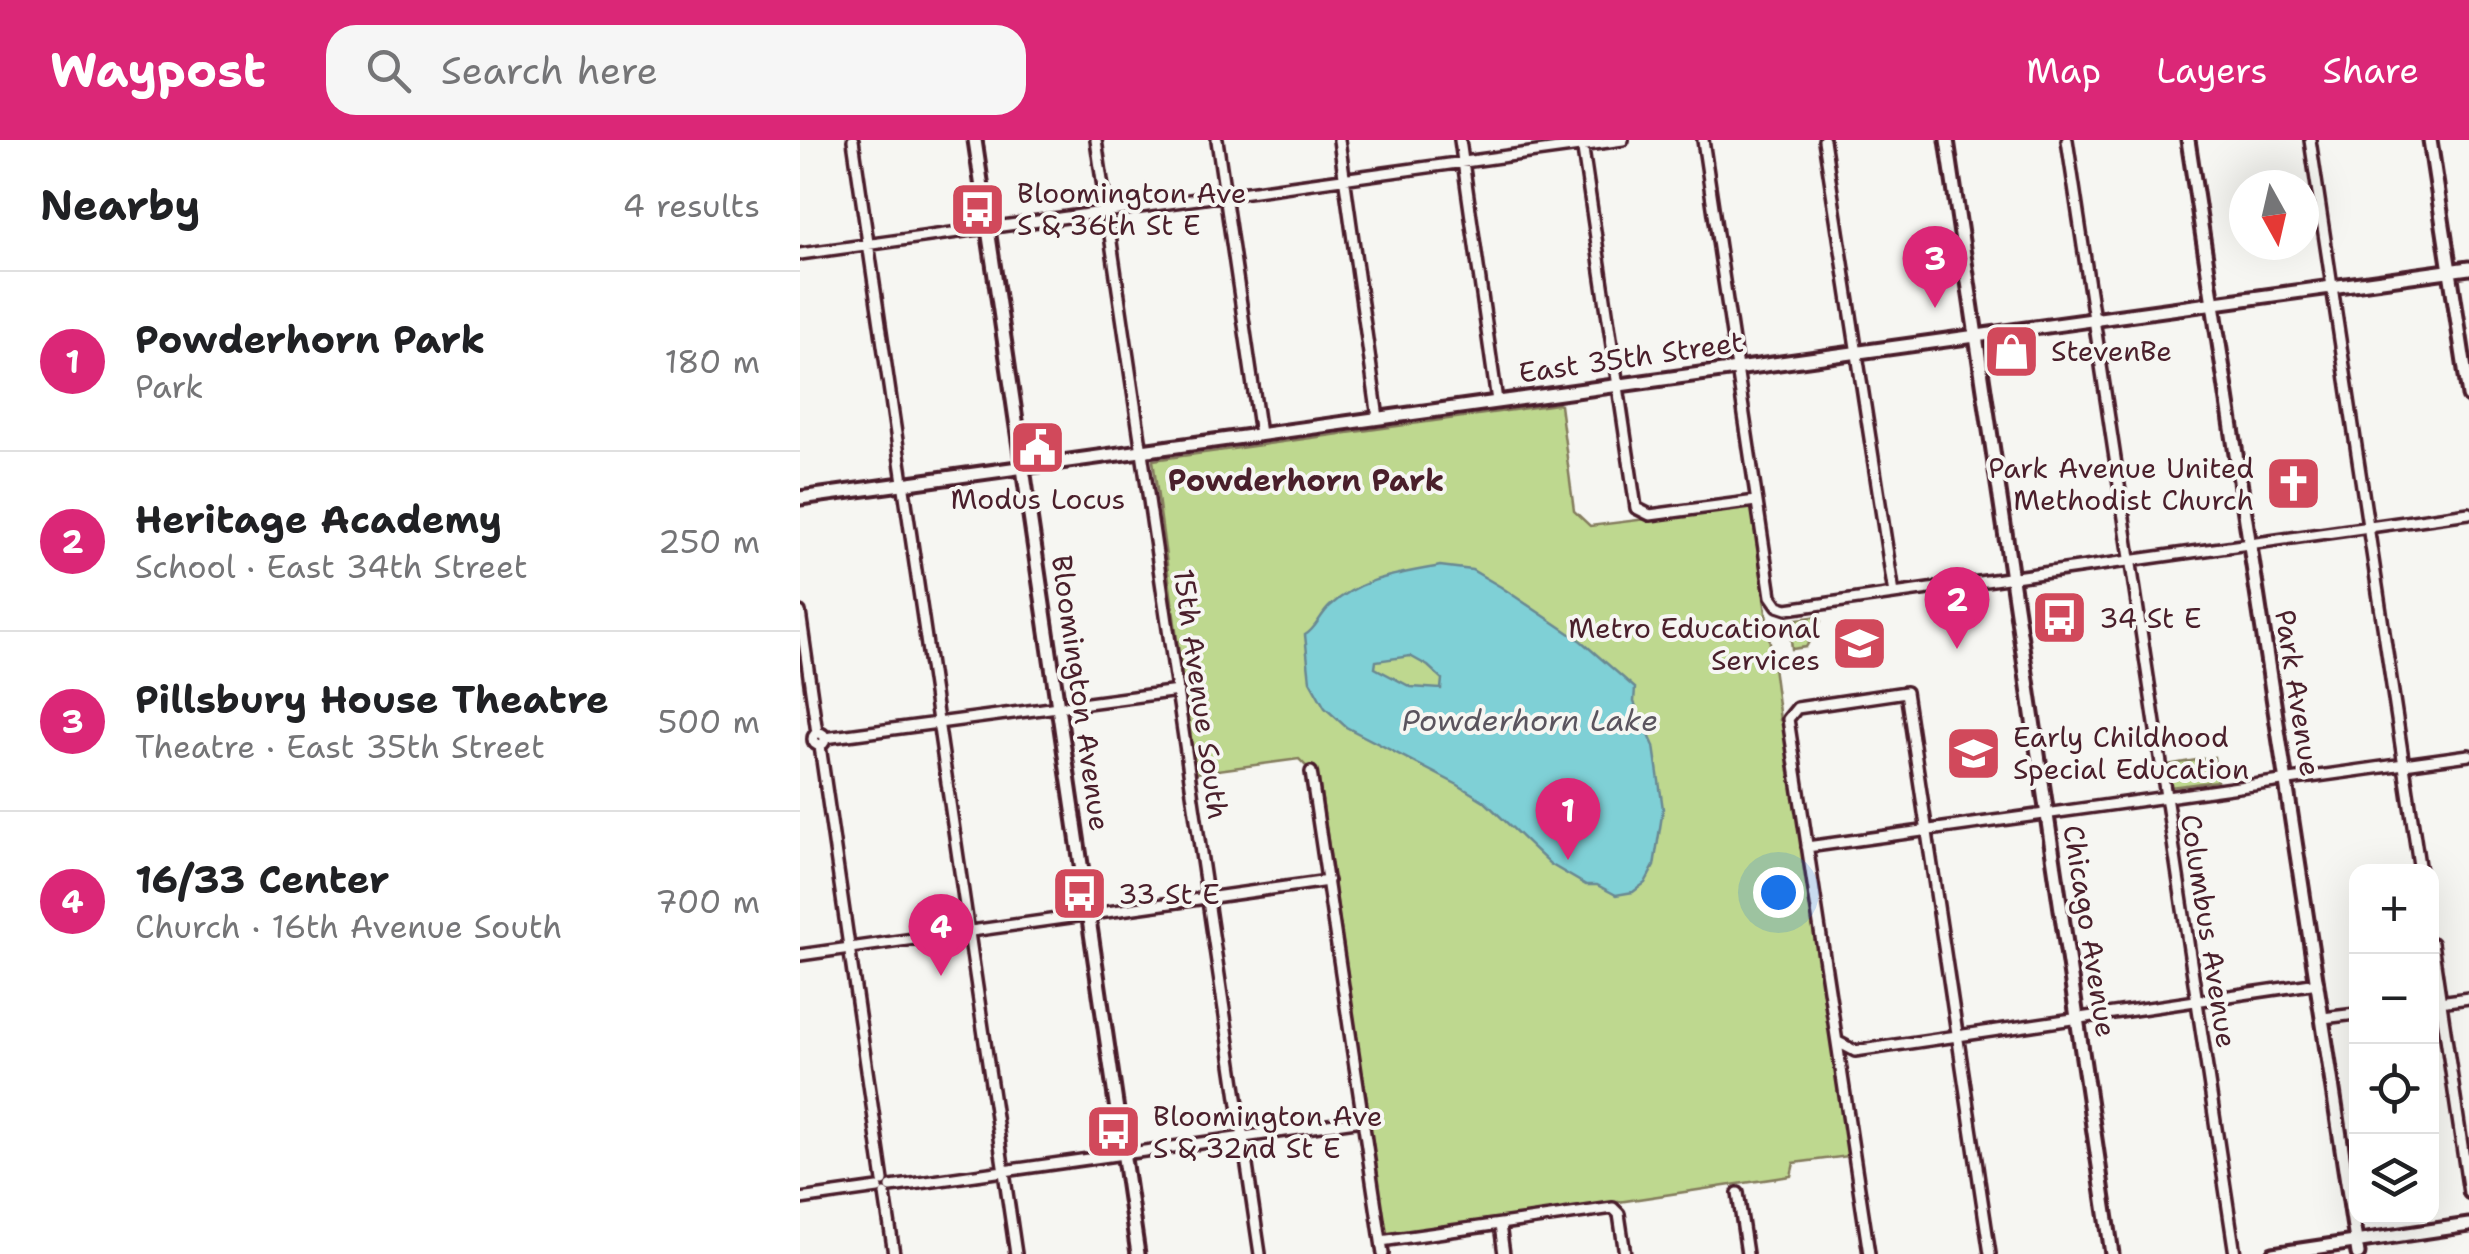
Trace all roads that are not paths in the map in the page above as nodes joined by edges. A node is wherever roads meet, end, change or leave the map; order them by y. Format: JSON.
{"nodes":[{"id":1,"x":853,"y":140,"type":"edge"},
{"id":2,"x":975,"y":140,"type":"edge"},
{"id":3,"x":1096,"y":140,"type":"edge"},
{"id":4,"x":1217,"y":140,"type":"edge"},
{"id":5,"x":1338,"y":140,"type":"edge"},
{"id":6,"x":1460,"y":140,"type":"edge"},
{"id":7,"x":1622,"y":140,"type":"edge"},
{"id":8,"x":1703,"y":140,"type":"edge"},
{"id":9,"x":1824,"y":140,"type":"edge"},
{"id":10,"x":1947,"y":140,"type":"edge"},
{"id":11,"x":2067,"y":140,"type":"edge"},
{"id":12,"x":2188,"y":140,"type":"edge"},
{"id":13,"x":2310,"y":140,"type":"edge"},
{"id":14,"x":2430,"y":140,"type":"edge"},
{"id":15,"x":1582,"y":143,"type":"edge"},
{"id":16,"x":1463,"y":162,"type":"junction"},
{"id":17,"x":1344,"y":178,"type":"junction"},
{"id":18,"x":1225,"y":195,"type":"junction"},
{"id":19,"x":1106,"y":212,"type":"junction"},
{"id":20,"x":987,"y":228,"type":"junction"},
{"id":21,"x":868,"y":245,"type":"junction"},
{"id":22,"x":800,"y":254,"type":"edge"},
{"id":23,"x":2469,"y":268,"type":"edge"},
{"id":24,"x":2450,"y":270,"type":"junction"},
{"id":25,"x":2332,"y":287,"type":"junction"},
{"id":26,"x":2212,"y":303,"type":"junction"},
{"id":27,"x":2094,"y":318,"type":"junction"},
{"id":28,"x":1976,"y":336,"type":"junction"},
{"id":29,"x":1856,"y":352,"type":"junction"},
{"id":30,"x":1736,"y":368,"type":"junction"},
{"id":31,"x":1618,"y":384,"type":"junction"},
{"id":32,"x":2469,"y":396,"type":"edge"},
{"id":33,"x":1497,"y":401,"type":"junction"},
{"id":34,"x":1378,"y":418,"type":"junction"},
{"id":35,"x":1260,"y":434,"type":"junction"},
{"id":36,"x":1142,"y":451,"type":"junction"},
{"id":37,"x":1022,"y":467,"type":"junction"},
{"id":38,"x":903,"y":484,"type":"junction"},
{"id":39,"x":800,"y":498,"type":"edge"},
{"id":40,"x":1756,"y":501,"type":"junction"},
{"id":41,"x":2469,"y":513,"type":"edge"},
{"id":42,"x":2369,"y":528,"type":"junction"},
{"id":43,"x":2249,"y":542,"type":"junction"},
{"id":44,"x":2131,"y":559,"type":"junction"},
{"id":45,"x":2012,"y":577,"type":"junction"},
{"id":46,"x":1894,"y":594,"type":"junction"},
{"id":47,"x":800,"y":612,"type":"edge"},
{"id":48,"x":1178,"y":691,"type":"junction"},
{"id":49,"x":1058,"y":706,"type":"junction"},
{"id":50,"x":938,"y":722,"type":"junction"},
{"id":51,"x":819,"y":739,"type":"junction"},
{"id":52,"x":800,"y":742,"type":"edge"},
{"id":53,"x":2469,"y":755,"type":"edge"},
{"id":54,"x":2404,"y":764,"type":"junction"},
{"id":55,"x":1311,"y":772,"type":"dead end"},
{"id":56,"x":2286,"y":781,"type":"junction"},
{"id":57,"x":2166,"y":796,"type":"junction"},
{"id":58,"x":2046,"y":813,"type":"junction"},
{"id":59,"x":1927,"y":830,"type":"junction"},
{"id":60,"x":1808,"y":847,"type":"junction"},
{"id":61,"x":2419,"y":864,"type":"edge"},
{"id":62,"x":1328,"y":881,"type":"junction"},
{"id":63,"x":1207,"y":896,"type":"junction"},
{"id":64,"x":1088,"y":914,"type":"junction"},
{"id":65,"x":969,"y":931,"type":"junction"},
{"id":66,"x":850,"y":948,"type":"junction"},
{"id":67,"x":800,"y":954,"type":"edge"},
{"id":68,"x":2318,"y":983,"type":"junction"},
{"id":69,"x":2469,"y":998,"type":"edge"},
{"id":70,"x":2196,"y":1001,"type":"junction"},
{"id":71,"x":2439,"y":1002,"type":"edge"},
{"id":72,"x":2349,"y":1015,"type":"edge"},
{"id":73,"x":2078,"y":1018,"type":"junction"},
{"id":74,"x":2323,"y":1018,"type":"junction"},
{"id":75,"x":2439,"y":1019,"type":"edge"},
{"id":76,"x":1958,"y":1035,"type":"junction"},
{"id":77,"x":1838,"y":1042,"type":"junction"},
{"id":78,"x":1854,"y":1050,"type":"junction"},
{"id":79,"x":1842,"y":1071,"type":"junction"},
{"id":80,"x":1363,"y":1120,"type":"junction"},
{"id":81,"x":1243,"y":1136,"type":"junction"},
{"id":82,"x":1123,"y":1152,"type":"junction"},
{"id":83,"x":1004,"y":1170,"type":"junction"},
{"id":84,"x":884,"y":1187,"type":"junction"},
{"id":85,"x":2469,"y":1192,"type":"edge"},
{"id":86,"x":1738,"y":1193,"type":"dead end"},
{"id":87,"x":800,"y":1199,"type":"edge"},
{"id":88,"x":1500,"y":1225,"type":"junction"},
{"id":89,"x":2469,"y":1225,"type":"edge"},
{"id":90,"x":1381,"y":1241,"type":"junction"},
{"id":91,"x":2356,"y":1248,"type":"edge"},
{"id":92,"x":894,"y":1254,"type":"edge"},
{"id":93,"x":1016,"y":1254,"type":"edge"},
{"id":94,"x":1138,"y":1254,"type":"edge"},
{"id":95,"x":1260,"y":1254,"type":"edge"},
{"id":96,"x":1383,"y":1254,"type":"edge"},
{"id":97,"x":1504,"y":1254,"type":"edge"},
{"id":98,"x":1625,"y":1254,"type":"edge"},
{"id":99,"x":1748,"y":1254,"type":"edge"},
{"id":100,"x":1869,"y":1254,"type":"edge"},
{"id":101,"x":1990,"y":1254,"type":"edge"},
{"id":102,"x":2112,"y":1254,"type":"edge"},
{"id":103,"x":2235,"y":1254,"type":"edge"},
{"id":104,"x":2273,"y":1254,"type":"edge"}],
"edges":[{"from":1,"to":21,"type":"street"},
{"from":2,"to":20,"type":"street","name":"Bloomington Avenue"},
{"from":3,"to":19,"type":"street","name":"15th Avenue South"},
{"from":4,"to":18,"type":"street"},
{"from":5,"to":17,"type":"street"},
{"from":6,"to":16,"type":"street"},
{"from":7,"to":15,"type":"street"},
{"from":8,"to":30,"type":"street"},
{"from":9,"to":29,"type":"street"},
{"from":10,"to":28,"type":"street","name":"Chicago Avenue"},
{"from":11,"to":27,"type":"street","name":"Columbus Avenue"},
{"from":12,"to":26,"type":"street","name":"Park Avenue"},
{"from":13,"to":25,"type":"street"},
{"from":14,"to":24,"type":"street"},
{"from":15,"to":16,"type":"street"},
{"from":15,"to":31,"type":"street"},
{"from":16,"to":17,"type":"street"},
{"from":16,"to":33,"type":"street"},
{"from":17,"to":18,"type":"street"},
{"from":17,"to":34,"type":"street"},
{"from":18,"to":19,"type":"street"},
{"from":18,"to":35,"type":"street"},
{"from":19,"to":20,"type":"street"},
{"from":19,"to":36,"type":"street","name":"15th Avenue South"},
{"from":20,"to":21,"type":"street"},
{"from":20,"to":37,"type":"street","name":"Bloomington Avenue"},
{"from":21,"to":22,"type":"street"},
{"from":21,"to":38,"type":"street"},
{"from":23,"to":24,"type":"street","name":"East 35th Street"},
{"from":24,"to":25,"type":"street","name":"East 35th Street"},
{"from":24,"to":32,"type":"street"},
{"from":25,"to":26,"type":"street","name":"East 35th Street"},
{"from":25,"to":42,"type":"street"},
{"from":26,"to":27,"type":"street","name":"East 35th Street"},
{"from":26,"to":43,"type":"street","name":"Park Avenue"},
{"from":27,"to":28,"type":"street","name":"East 35th Street"},
{"from":27,"to":44,"type":"street","name":"Columbus Avenue"},
{"from":28,"to":29,"type":"street","name":"East 35th Street"},
{"from":28,"to":45,"type":"street","name":"Chicago Avenue"},
{"from":29,"to":30,"type":"street","name":"East 35th Street"},
{"from":29,"to":46,"type":"street"},
{"from":30,"to":31,"type":"street","name":"East 35th Street"},
{"from":30,"to":40,"type":"street"},
{"from":31,"to":33,"type":"street","name":"East 35th Street"},
{"from":31,"to":40,"type":"street"},
{"from":33,"to":34,"type":"street","name":"East 35th Street"},
{"from":34,"to":35,"type":"street","name":"East 35th Street"},
{"from":35,"to":36,"type":"street","name":"East 35th Street"},
{"from":36,"to":37,"type":"street","name":"East 35th Street"},
{"from":36,"to":48,"type":"street","name":"15th Avenue South"},
{"from":37,"to":38,"type":"street","name":"East 35th Street"},
{"from":37,"to":49,"type":"street","name":"Bloomington Avenue"},
{"from":38,"to":39,"type":"street","name":"East 35th Street"},
{"from":38,"to":50,"type":"street"},
{"from":40,"to":46,"type":"street"},
{"from":41,"to":42,"type":"street"},
{"from":42,"to":43,"type":"street"},
{"from":42,"to":54,"type":"street"},
{"from":43,"to":44,"type":"street"},
{"from":43,"to":56,"type":"street","name":"Park Avenue"},
{"from":44,"to":45,"type":"street"},
{"from":44,"to":57,"type":"street","name":"Columbus Avenue"},
{"from":45,"to":46,"type":"street"},
{"from":45,"to":58,"type":"street","name":"Chicago Avenue"},
{"from":47,"to":51,"type":"street"},
{"from":48,"to":49,"type":"street"},
{"from":48,"to":63,"type":"street","name":"15th Avenue South"},
{"from":49,"to":50,"type":"street"},
{"from":49,"to":64,"type":"street","name":"Bloomington Avenue"},
{"from":50,"to":51,"type":"street"},
{"from":50,"to":65,"type":"street"},
{"from":51,"to":52,"type":"street"},
{"from":51,"to":66,"type":"street"},
{"from":53,"to":54,"type":"street"},
{"from":54,"to":56,"type":"street"},
{"from":54,"to":61,"type":"street"},
{"from":55,"to":62,"type":"street"},
{"from":56,"to":57,"type":"street"},
{"from":56,"to":68,"type":"street","name":"Park Avenue"},
{"from":57,"to":58,"type":"street"},
{"from":57,"to":70,"type":"street","name":"Columbus Avenue"},
{"from":58,"to":59,"type":"street"},
{"from":58,"to":73,"type":"street","name":"Chicago Avenue"},
{"from":59,"to":60,"type":"street"},
{"from":59,"to":60,"type":"street"},
{"from":59,"to":76,"type":"street"},
{"from":60,"to":77,"type":"street"},
{"from":62,"to":63,"type":"street"},
{"from":62,"to":80,"type":"street"},
{"from":63,"to":64,"type":"street"},
{"from":63,"to":81,"type":"street","name":"15th Avenue South"},
{"from":64,"to":65,"type":"street"},
{"from":64,"to":82,"type":"street","name":"Bloomington Avenue"},
{"from":65,"to":66,"type":"street"},
{"from":65,"to":83,"type":"street"},
{"from":66,"to":67,"type":"street"},
{"from":66,"to":84,"type":"street"},
{"from":68,"to":70,"type":"street"},
{"from":68,"to":74,"type":"street","name":"Park Avenue"},
{"from":69,"to":71,"type":"street"},
{"from":70,"to":73,"type":"street"},
{"from":70,"to":103,"type":"street","name":"Columbus Avenue"},
{"from":72,"to":74,"type":"street"},
{"from":73,"to":76,"type":"street"},
{"from":73,"to":102,"type":"street","name":"Chicago Avenue"},
{"from":74,"to":91,"type":"street","name":"Park Avenue"},
{"from":75,"to":85,"type":"street"},
{"from":76,"to":78,"type":"street"},
{"from":76,"to":101,"type":"street"},
{"from":77,"to":78,"type":"street"},
{"from":77,"to":79,"type":"street"},
{"from":78,"to":79,"type":"street"},
{"from":79,"to":100,"type":"street"},
{"from":80,"to":81,"type":"street"},
{"from":80,"to":90,"type":"street"},
{"from":81,"to":82,"type":"street"},
{"from":81,"to":95,"type":"street","name":"15th Avenue South"},
{"from":82,"to":83,"type":"street"},
{"from":82,"to":94,"type":"street","name":"Bloomington Avenue"},
{"from":83,"to":84,"type":"street"},
{"from":83,"to":93,"type":"street"},
{"from":84,"to":87,"type":"street"},
{"from":84,"to":92,"type":"street"},
{"from":86,"to":99,"type":"street"},
{"from":88,"to":90,"type":"street"},
{"from":88,"to":97,"type":"street"},
{"from":88,"to":98,"type":"street"},
{"from":89,"to":91,"type":"street"},
{"from":90,"to":96,"type":"street"},
{"from":91,"to":104,"type":"street"}]}
